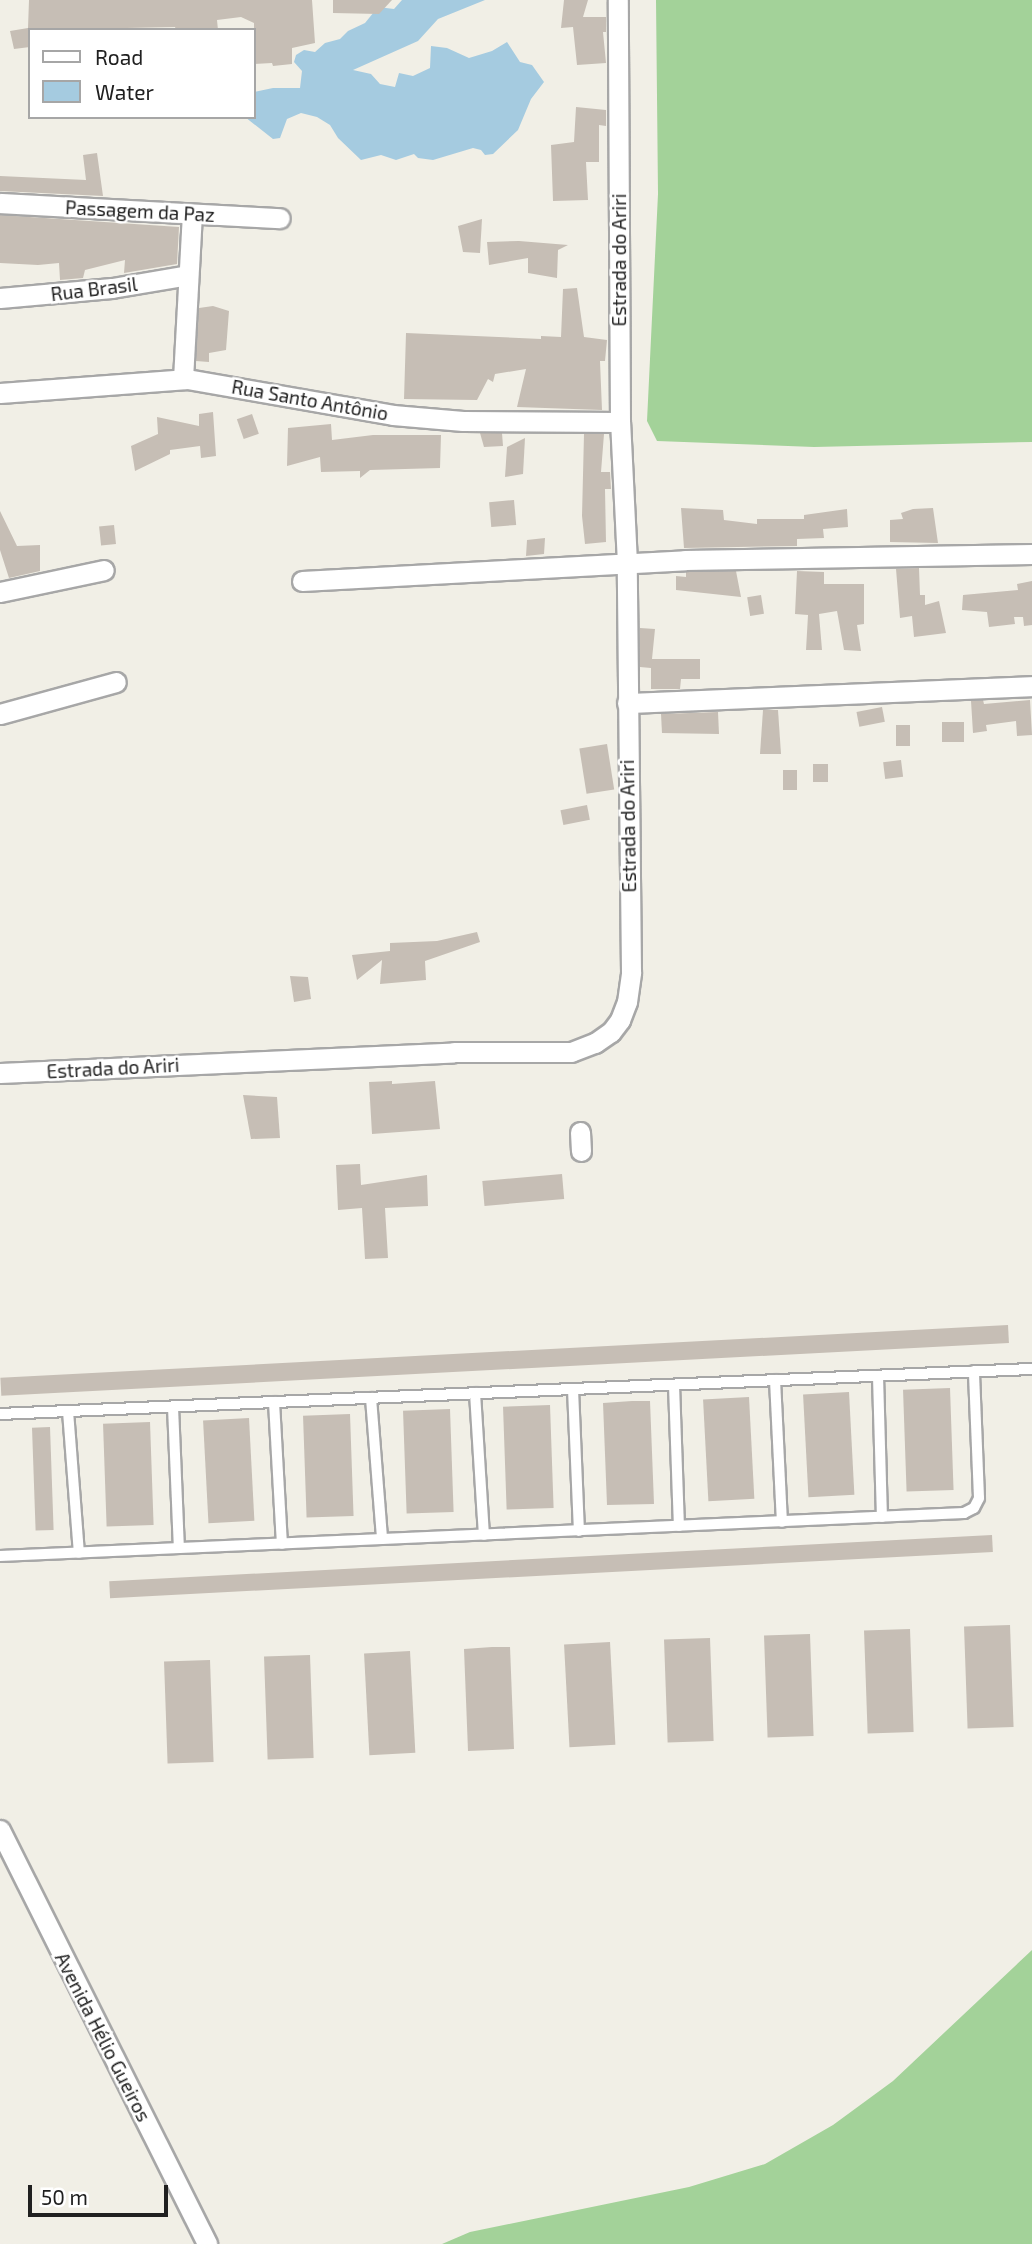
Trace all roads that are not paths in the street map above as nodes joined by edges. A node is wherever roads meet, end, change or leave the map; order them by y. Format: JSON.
{"nodes":[{"id":1,"x":618,"y":0,"type":"edge"},
{"id":2,"x":0,"y":203,"type":"edge"},
{"id":3,"x":192,"y":214,"type":"junction"},
{"id":4,"x":280,"y":219,"type":"dead end"},
{"id":5,"x":188,"y":275,"type":"junction"},
{"id":6,"x":0,"y":298,"type":"edge"},
{"id":7,"x":183,"y":379,"type":"junction"},
{"id":8,"x":0,"y":393,"type":"edge"},
{"id":9,"x":620,"y":422,"type":"junction"},
{"id":10,"x":1032,"y":554,"type":"edge"},
{"id":11,"x":627,"y":563,"type":"junction"},
{"id":12,"x":104,"y":570,"type":"dead end"},
{"id":13,"x":302,"y":581,"type":"dead end"},
{"id":14,"x":0,"y":592,"type":"edge"},
{"id":15,"x":116,"y":682,"type":"dead end"},
{"id":16,"x":1032,"y":686,"type":"edge"},
{"id":17,"x":627,"y":703,"type":"junction"},
{"id":18,"x":0,"y":714,"type":"edge"},
{"id":19,"x":0,"y":1073,"type":"edge"},
{"id":20,"x":1032,"y":1369,"type":"edge"},
{"id":21,"x":974,"y":1371,"type":"junction"},
{"id":22,"x":878,"y":1376,"type":"junction"},
{"id":23,"x":775,"y":1380,"type":"junction"},
{"id":24,"x":674,"y":1385,"type":"junction"},
{"id":25,"x":573,"y":1389,"type":"junction"},
{"id":26,"x":475,"y":1393,"type":"junction"},
{"id":27,"x":371,"y":1398,"type":"junction"},
{"id":28,"x":274,"y":1402,"type":"junction"},
{"id":29,"x":173,"y":1407,"type":"junction"},
{"id":30,"x":68,"y":1411,"type":"junction"},
{"id":31,"x":0,"y":1414,"type":"edge"},
{"id":32,"x":882,"y":1517,"type":"junction"},
{"id":33,"x":782,"y":1522,"type":"junction"},
{"id":34,"x":679,"y":1526,"type":"junction"},
{"id":35,"x":579,"y":1531,"type":"junction"},
{"id":36,"x":484,"y":1535,"type":"junction"},
{"id":37,"x":382,"y":1539,"type":"junction"},
{"id":38,"x":282,"y":1544,"type":"junction"},
{"id":39,"x":179,"y":1548,"type":"junction"},
{"id":40,"x":79,"y":1553,"type":"junction"},
{"id":41,"x":0,"y":1556,"type":"edge"},
{"id":42,"x":1,"y":1833,"type":"edge"},
{"id":43,"x":207,"y":2244,"type":"edge"}],
"edges":[{"from":1,"to":9,"type":"street","name":"Estrada do Ariri"},
{"from":2,"to":3,"type":"street","name":"Passagem da Paz"},
{"from":3,"to":4,"type":"street","name":"Passagem da Paz"},
{"from":3,"to":5,"type":"street"},
{"from":5,"to":6,"type":"street","name":"Rua Brasil"},
{"from":5,"to":7,"type":"street"},
{"from":7,"to":8,"type":"street","name":"Rua Santo Antônio"},
{"from":7,"to":9,"type":"street","name":"Rua Santo Antônio"},
{"from":9,"to":11,"type":"street","name":"Estrada do Ariri"},
{"from":10,"to":11,"type":"street"},
{"from":11,"to":13,"type":"street"},
{"from":11,"to":17,"type":"street","name":"Estrada do Ariri"},
{"from":12,"to":14,"type":"street"},
{"from":15,"to":18,"type":"street"},
{"from":16,"to":17,"type":"street"},
{"from":17,"to":19,"type":"street","name":"Estrada do Ariri"},
{"from":20,"to":21,"type":"lane"},
{"from":21,"to":22,"type":"lane"},
{"from":21,"to":32,"type":"lane"},
{"from":22,"to":23,"type":"lane"},
{"from":22,"to":32,"type":"lane"},
{"from":23,"to":24,"type":"lane"},
{"from":23,"to":33,"type":"lane"},
{"from":24,"to":25,"type":"lane"},
{"from":24,"to":34,"type":"lane"},
{"from":25,"to":26,"type":"lane"},
{"from":25,"to":35,"type":"lane"},
{"from":26,"to":27,"type":"lane"},
{"from":26,"to":36,"type":"lane"},
{"from":27,"to":28,"type":"lane"},
{"from":27,"to":37,"type":"lane"},
{"from":28,"to":29,"type":"lane"},
{"from":28,"to":38,"type":"lane"},
{"from":29,"to":30,"type":"lane"},
{"from":29,"to":39,"type":"lane"},
{"from":30,"to":31,"type":"lane"},
{"from":30,"to":40,"type":"lane"},
{"from":32,"to":33,"type":"lane"},
{"from":33,"to":34,"type":"lane"},
{"from":34,"to":35,"type":"lane"},
{"from":35,"to":36,"type":"lane"},
{"from":36,"to":37,"type":"lane"},
{"from":37,"to":38,"type":"lane"},
{"from":38,"to":39,"type":"lane"},
{"from":39,"to":40,"type":"lane"},
{"from":40,"to":41,"type":"lane"},
{"from":42,"to":43,"type":"street","name":"Avenida Hélio Gueiros"}]}
